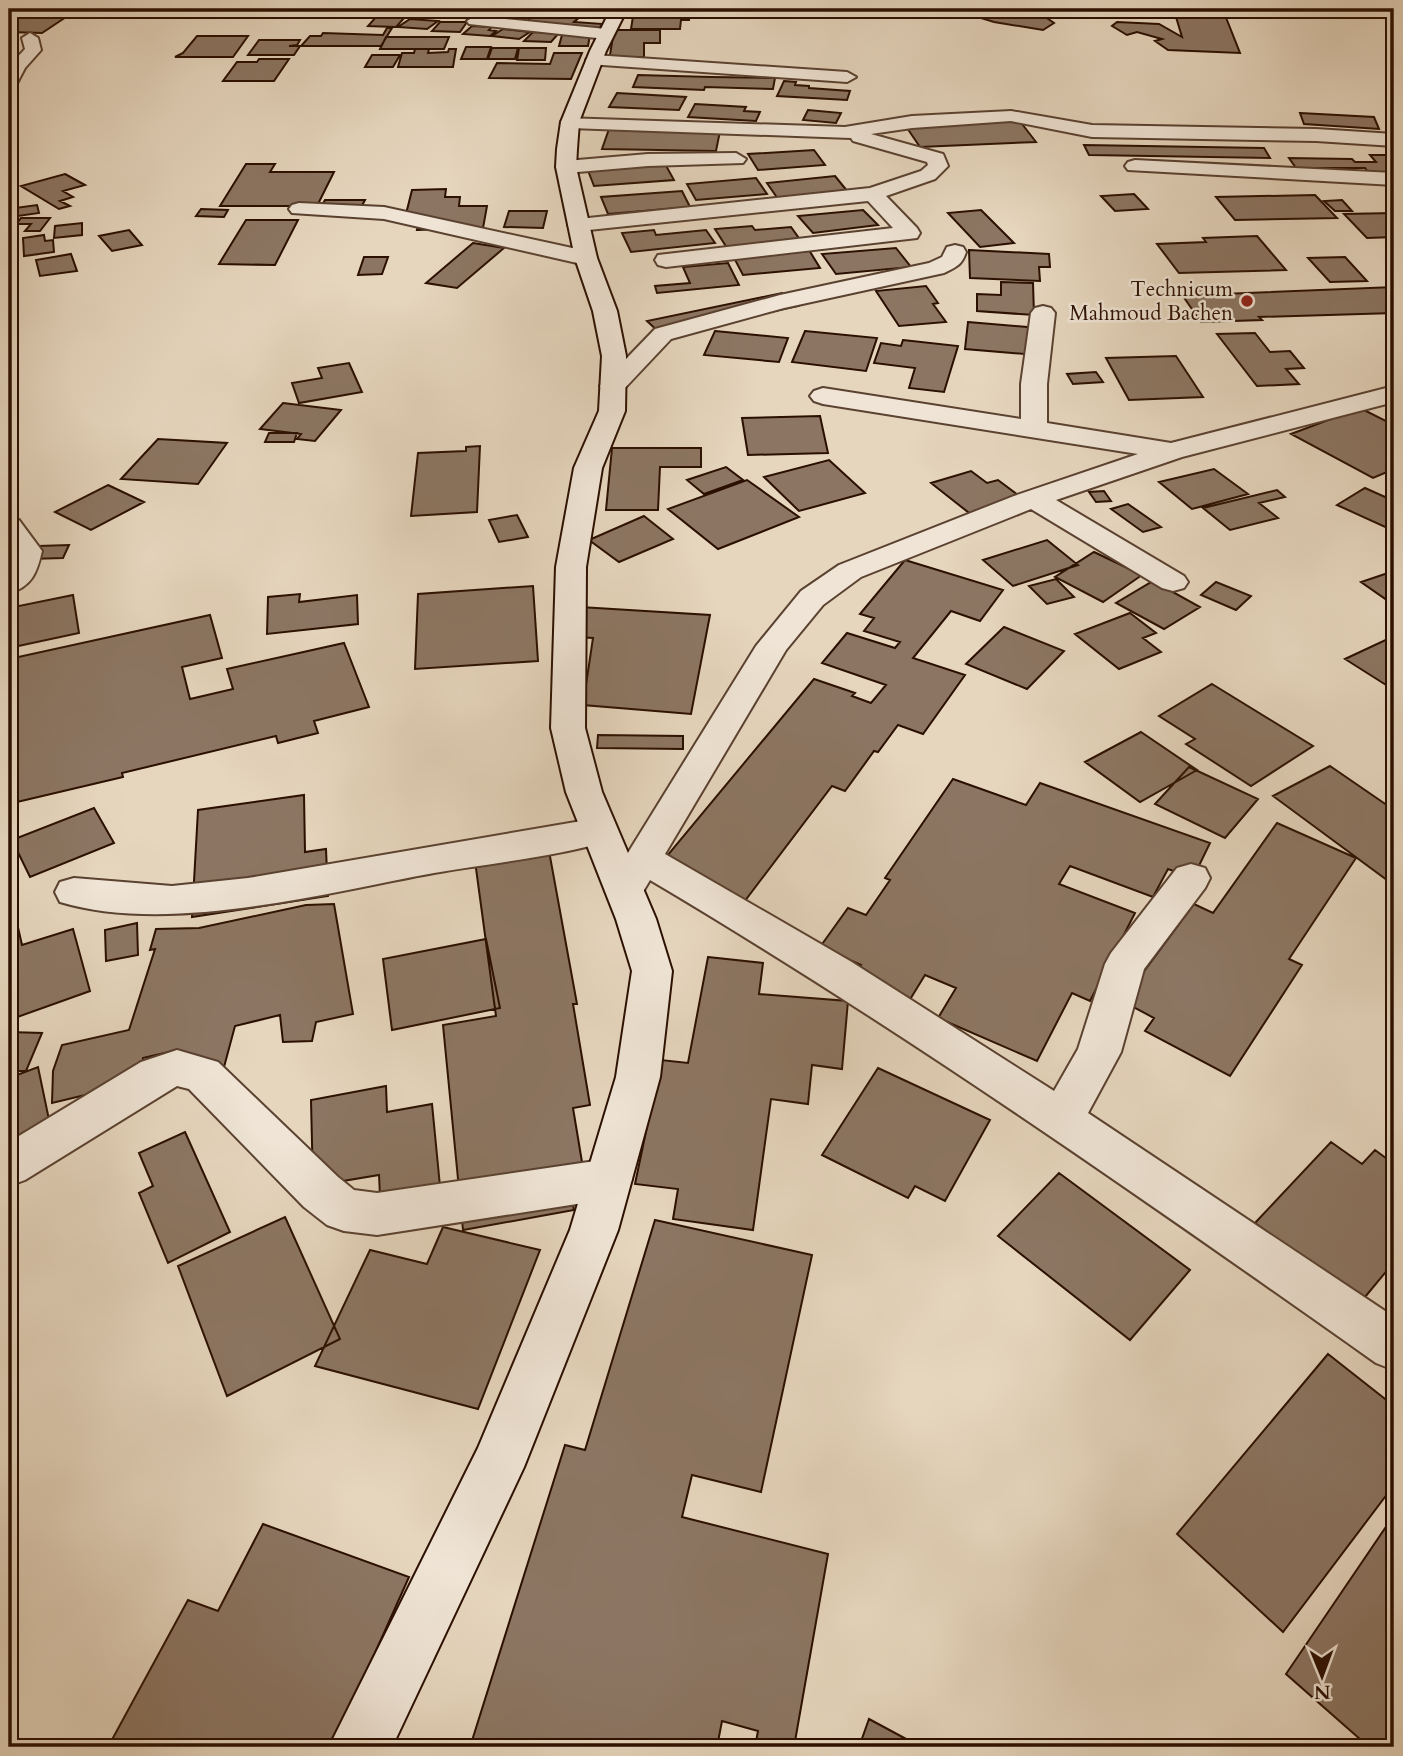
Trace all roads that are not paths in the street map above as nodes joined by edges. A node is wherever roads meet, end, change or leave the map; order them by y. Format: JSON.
{"nodes":[{"id":1,"x":475,"y":21,"type":"dead end"},
{"id":2,"x":607,"y":34,"type":"edge"},
{"id":3,"x":30,"y":38,"type":"dead end"},
{"id":4,"x":847,"y":77,"type":"dead end"},
{"id":5,"x":9,"y":83,"type":"edge"},
{"id":6,"x":570,"y":122,"type":"junction"},
{"id":7,"x":845,"y":133,"type":"junction"},
{"id":8,"x":1394,"y":140,"type":"edge"},
{"id":9,"x":737,"y":159,"type":"dead end"},
{"id":10,"x":1135,"y":166,"type":"dead end"},
{"id":11,"x":566,"y":167,"type":"junction"},
{"id":12,"x":1394,"y":179,"type":"edge"},
{"id":13,"x":873,"y":194,"type":"junction"},
{"id":14,"x":299,"y":209,"type":"dead end"},
{"id":15,"x":583,"y":241,"type":"junction"},
{"id":16,"x":954,"y":252,"type":"dead end"},
{"id":17,"x":666,"y":260,"type":"dead end"},
{"id":18,"x":1043,"y":313,"type":"dead end"},
{"id":19,"x":613,"y":386,"type":"junction"},
{"id":20,"x":1394,"y":394,"type":"edge"},
{"id":21,"x":823,"y":396,"type":"dead end"},
{"id":22,"x":1360,"y":401,"type":"junction"},
{"id":23,"x":1394,"y":415,"type":"edge"},
{"id":24,"x":1034,"y":428,"type":"junction"},
{"id":25,"x":1172,"y":451,"type":"junction"},
{"id":26,"x":1034,"y":499,"type":"junction"},
{"id":27,"x":9,"y":526,"type":"edge"},
{"id":28,"x":1174,"y":582,"type":"dead end"},
{"id":29,"x":9,"y":584,"type":"edge"},
{"id":30,"x":599,"y":831,"type":"junction"},
{"id":31,"x":633,"y":874,"type":"junction"},
{"id":32,"x":1191,"y":878,"type":"dead end"},
{"id":33,"x":74,"y":892,"type":"dead end"},
{"id":34,"x":1062,"y":1118,"type":"junction"},
{"id":35,"x":9,"y":1166,"type":"edge"},
{"id":36,"x":609,"y":1179,"type":"junction"},
{"id":37,"x":1394,"y":1346,"type":"edge"},
{"id":38,"x":360,"y":1747,"type":"edge"}],
"edges":[{"from":1,"to":2,"type":"street"},
{"from":2,"to":4,"type":"street"},
{"from":2,"to":6,"type":"street"},
{"from":3,"to":5,"type":"street"},
{"from":6,"to":7,"type":"street"},
{"from":6,"to":11,"type":"street"},
{"from":7,"to":8,"type":"street"},
{"from":7,"to":13,"type":"street"},
{"from":9,"to":11,"type":"street"},
{"from":10,"to":12,"type":"street"},
{"from":11,"to":15,"type":"street"},
{"from":13,"to":15,"type":"street"},
{"from":13,"to":17,"type":"street"},
{"from":14,"to":15,"type":"street"},
{"from":15,"to":19,"type":"street"},
{"from":16,"to":19,"type":"street"},
{"from":18,"to":24,"type":"street"},
{"from":19,"to":30,"type":"street"},
{"from":20,"to":22,"type":"street"},
{"from":21,"to":24,"type":"street"},
{"from":22,"to":23,"type":"street"},
{"from":22,"to":25,"type":"street"},
{"from":24,"to":25,"type":"street"},
{"from":25,"to":26,"type":"street"},
{"from":26,"to":28,"type":"street"},
{"from":26,"to":31,"type":"street"},
{"from":27,"to":29,"type":"street"},
{"from":30,"to":31,"type":"street"},
{"from":30,"to":33,"type":"street"},
{"from":31,"to":34,"type":"street"},
{"from":31,"to":36,"type":"street"},
{"from":32,"to":34,"type":"street"},
{"from":34,"to":37,"type":"street"},
{"from":35,"to":36,"type":"street"},
{"from":36,"to":38,"type":"street"}]}
